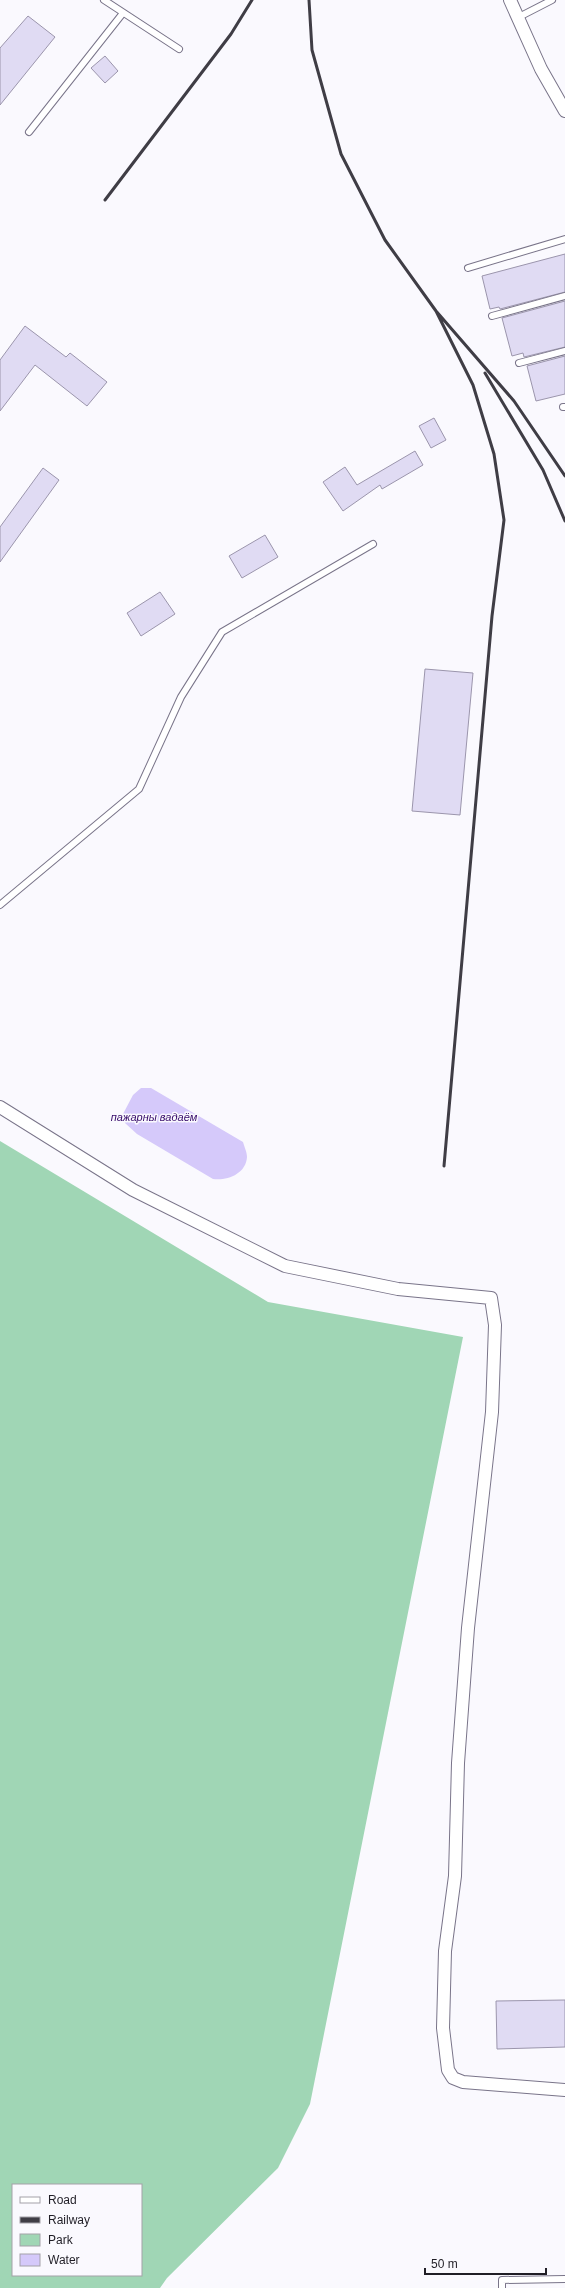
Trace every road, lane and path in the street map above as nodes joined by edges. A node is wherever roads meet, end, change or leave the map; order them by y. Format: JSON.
{"nodes":[{"id":1,"x":104,"y":0,"type":"edge"},
{"id":2,"x":510,"y":0,"type":"edge"},
{"id":3,"x":552,"y":0,"type":"edge"},
{"id":4,"x":123,"y":13,"type":"junction"},
{"id":5,"x":517,"y":18,"type":"junction"},
{"id":6,"x":179,"y":49,"type":"dead end"},
{"id":7,"x":565,"y":111,"type":"edge"},
{"id":8,"x":30,"y":132,"type":"dead end"},
{"id":9,"x":565,"y":239,"type":"edge"},
{"id":10,"x":468,"y":268,"type":"dead end"},
{"id":11,"x":565,"y":296,"type":"edge"},
{"id":12,"x":492,"y":316,"type":"dead end"},
{"id":13,"x":565,"y":351,"type":"edge"},
{"id":14,"x":519,"y":362,"type":"dead end"},
{"id":15,"x":373,"y":544,"type":"dead end"},
{"id":16,"x":0,"y":905,"type":"edge"},
{"id":17,"x":0,"y":1107,"type":"edge"},
{"id":18,"x":565,"y":2090,"type":"edge"},
{"id":19,"x":565,"y":2279,"type":"edge"},
{"id":20,"x":502,"y":2288,"type":"edge"}],
"edges":[{"from":1,"to":4,"type":"lane"},
{"from":2,"to":5,"type":"street"},
{"from":3,"to":5,"type":"lane"},
{"from":4,"to":6,"type":"lane"},
{"from":4,"to":8,"type":"lane"},
{"from":5,"to":7,"type":"street"},
{"from":9,"to":10,"type":"lane"},
{"from":11,"to":12,"type":"lane"},
{"from":13,"to":14,"type":"lane"},
{"from":15,"to":16,"type":"lane"},
{"from":17,"to":18,"type":"street"},
{"from":19,"to":20,"type":"lane"}]}
